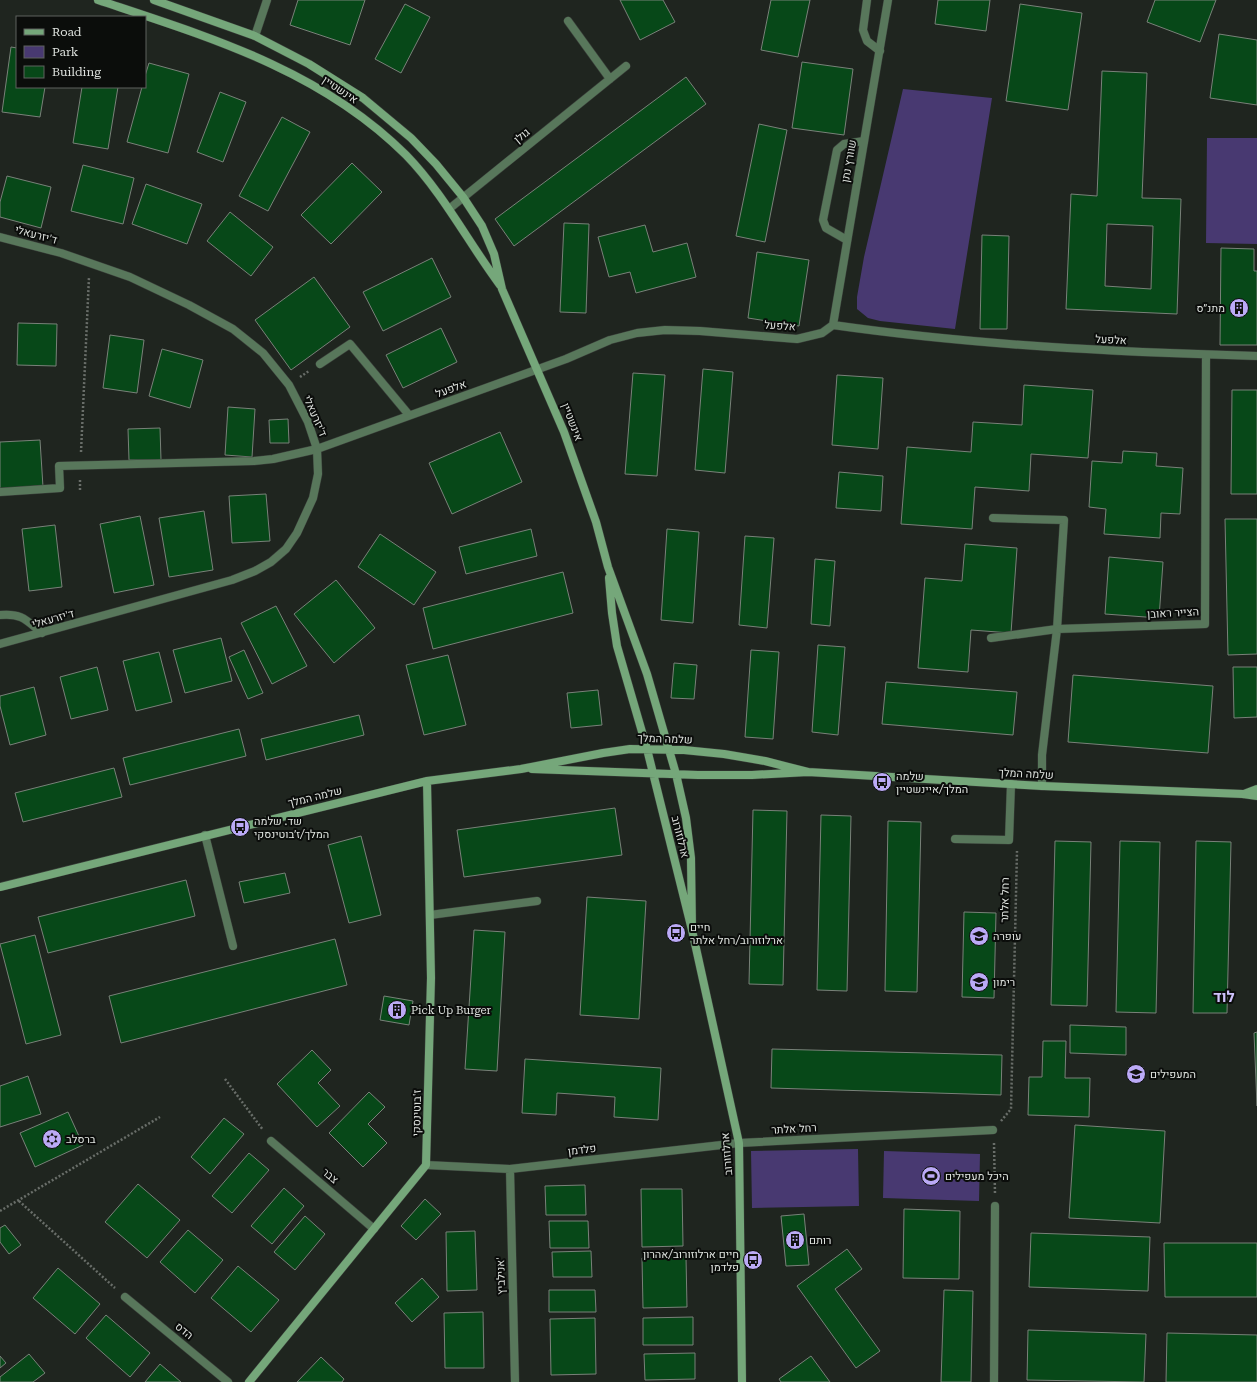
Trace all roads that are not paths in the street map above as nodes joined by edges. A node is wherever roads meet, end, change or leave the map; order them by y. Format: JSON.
{"nodes":[{"id":1,"x":98,"y":0,"type":"edge"},
{"id":2,"x":154,"y":0,"type":"edge"},
{"id":3,"x":267,"y":0,"type":"edge"},
{"id":4,"x":867,"y":0,"type":"edge"},
{"id":5,"x":888,"y":0,"type":"edge"},
{"id":6,"x":144,"y":16,"type":"edge"},
{"id":7,"x":146,"y":17,"type":"edge"},
{"id":8,"x":568,"y":21,"type":"dead end"},
{"id":9,"x":255,"y":36,"type":"junction"},
{"id":10,"x":880,"y":51,"type":"junction"},
{"id":11,"x":626,"y":66,"type":"dead end"},
{"id":12,"x":610,"y":79,"type":"junction"},
{"id":13,"x":864,"y":141,"type":"junction"},
{"id":14,"x":463,"y":197,"type":"junction"},
{"id":15,"x":449,"y":209,"type":"junction"},
{"id":16,"x":0,"y":237,"type":"edge"},
{"id":17,"x":847,"y":240,"type":"junction"},
{"id":18,"x":502,"y":289,"type":"junction"},
{"id":19,"x":833,"y":325,"type":"junction"},
{"id":20,"x":1206,"y":355,"type":"junction"},
{"id":21,"x":1257,"y":356,"type":"edge"},
{"id":22,"x":320,"y":364,"type":"road end"},
{"id":23,"x":539,"y":369,"type":"junction"},
{"id":24,"x":409,"y":415,"type":"junction"},
{"id":25,"x":317,"y":449,"type":"junction"},
{"id":26,"x":0,"y":492,"type":"edge"},
{"id":27,"x":993,"y":518,"type":"dead end"},
{"id":28,"x":608,"y":567,"type":"junction"},
{"id":29,"x":0,"y":615,"type":"edge"},
{"id":30,"x":1056,"y":629,"type":"junction"},
{"id":31,"x":42,"y":633,"type":"junction"},
{"id":32,"x":991,"y":638,"type":"dead end"},
{"id":33,"x":0,"y":644,"type":"edge"},
{"id":34,"x":647,"y":749,"type":"junction"},
{"id":35,"x":669,"y":750,"type":"junction"},
{"id":36,"x":521,"y":769,"type":"junction"},
{"id":37,"x":808,"y":772,"type":"junction"},
{"id":38,"x":653,"y":774,"type":"junction"},
{"id":39,"x":676,"y":774,"type":"junction"},
{"id":40,"x":427,"y":781,"type":"junction"},
{"id":41,"x":1011,"y":784,"type":"junction"},
{"id":42,"x":1042,"y":786,"type":"junction"},
{"id":43,"x":1257,"y":789,"type":"edge"},
{"id":44,"x":1243,"y":794,"type":"junction"},
{"id":45,"x":1257,"y":796,"type":"edge"},
{"id":46,"x":205,"y":835,"type":"junction"},
{"id":47,"x":955,"y":839,"type":"dead end"},
{"id":48,"x":0,"y":887,"type":"edge"},
{"id":49,"x":536,"y":901,"type":"dead end"},
{"id":50,"x":430,"y":915,"type":"junction"},
{"id":51,"x":692,"y":930,"type":"junction"},
{"id":52,"x":233,"y":946,"type":"dead end"},
{"id":53,"x":994,"y":1130,"type":"road end"},
{"id":54,"x":272,"y":1141,"type":"road end"},
{"id":55,"x":739,"y":1143,"type":"junction"},
{"id":56,"x":426,"y":1165,"type":"junction"},
{"id":57,"x":510,"y":1169,"type":"junction"},
{"id":58,"x":995,"y":1206,"type":"road end"},
{"id":59,"x":374,"y":1229,"type":"junction"},
{"id":60,"x":125,"y":1297,"type":"road end"},
{"id":61,"x":228,"y":1382,"type":"edge"},
{"id":62,"x":249,"y":1382,"type":"edge"},
{"id":63,"x":514,"y":1382,"type":"edge"},
{"id":64,"x":742,"y":1382,"type":"edge"},
{"id":65,"x":994,"y":1382,"type":"edge"}],
"edges":[{"from":1,"to":6,"type":"street","name":"אינשטיין"},
{"from":2,"to":9,"type":"street","name":"אינשטיין"},
{"from":3,"to":9,"type":"street"},
{"from":4,"to":10,"type":"street"},
{"from":5,"to":10,"type":"street","name":"שוורץ נתן"},
{"from":7,"to":15,"type":"street","name":"אינשטיין"},
{"from":8,"to":12,"type":"street"},
{"from":9,"to":14,"type":"street","name":"אינשטיין"},
{"from":10,"to":13,"type":"street","name":"שוורץ נתן"},
{"from":11,"to":12,"type":"street","name":"גולן"},
{"from":12,"to":14,"type":"street","name":"גולן"},
{"from":13,"to":17,"type":"street","name":"שוורץ נתן"},
{"from":13,"to":17,"type":"street"},
{"from":14,"to":15,"type":"street","name":"גולן"},
{"from":14,"to":18,"type":"street","name":"אינשטיין"},
{"from":15,"to":18,"type":"street","name":"אינשטיין"},
{"from":16,"to":25,"type":"street","name":"ד'יזרעאלי"},
{"from":17,"to":19,"type":"street","name":"שוורץ נתן"},
{"from":18,"to":23,"type":"street","name":"אינשטיין"},
{"from":19,"to":20,"type":"street","name":"אלפעל"},
{"from":19,"to":23,"type":"street","name":"אלפעל"},
{"from":20,"to":21,"type":"street","name":"אלפעל"},
{"from":20,"to":30,"type":"street","name":"הצייר ראובן"},
{"from":22,"to":24,"type":"street"},
{"from":23,"to":24,"type":"street","name":"אלפעל"},
{"from":23,"to":28,"type":"street","name":"אינשטיין"},
{"from":24,"to":25,"type":"street","name":"אלפעל"},
{"from":25,"to":26,"type":"street","name":"אלפעל"},
{"from":25,"to":31,"type":"street","name":"ד'יזרעאלי"},
{"from":27,"to":30,"type":"street"},
{"from":28,"to":34,"type":"street","name":"אינשטיין"},
{"from":28,"to":35,"type":"street","name":"אינשטיין"},
{"from":29,"to":31,"type":"street"},
{"from":30,"to":32,"type":"street"},
{"from":30,"to":42,"type":"street"},
{"from":31,"to":33,"type":"street","name":"ד'יזרעאלי"},
{"from":34,"to":35,"type":"street","name":"שלמה המלך"},
{"from":34,"to":36,"type":"street","name":"שלמה המלך"},
{"from":34,"to":38,"type":"street","name":"ארלוזורוב"},
{"from":35,"to":37,"type":"street","name":"שלמה המלך"},
{"from":35,"to":39,"type":"street","name":"אינשטיין"},
{"from":36,"to":38,"type":"street","name":"שלמה המלך"},
{"from":36,"to":40,"type":"street","name":"שלמה המלך"},
{"from":37,"to":39,"type":"street","name":"שלמה המלך"},
{"from":37,"to":41,"type":"street","name":"שלמה המלך"},
{"from":38,"to":39,"type":"street","name":"שלמה המלך"},
{"from":38,"to":51,"type":"street","name":"ארלוזורוב"},
{"from":39,"to":51,"type":"street","name":"ארלוזורוב"},
{"from":40,"to":46,"type":"street","name":"שלמה המלך"},
{"from":40,"to":50,"type":"street","name":"ז'בוטינסקי"},
{"from":41,"to":42,"type":"street","name":"שלמה המלך"},
{"from":41,"to":47,"type":"street"},
{"from":42,"to":44,"type":"street","name":"שלמה המלך"},
{"from":43,"to":44,"type":"street","name":"שלמה המלך"},
{"from":44,"to":45,"type":"street","name":"שלמה המלך"},
{"from":46,"to":48,"type":"street","name":"שלמה המלך"},
{"from":46,"to":52,"type":"street"},
{"from":49,"to":50,"type":"street"},
{"from":50,"to":56,"type":"street","name":"ז'בוטינסקי"},
{"from":51,"to":55,"type":"street","name":"ארלוזורוב"},
{"from":53,"to":55,"type":"street","name":"רחל אלתר"},
{"from":54,"to":59,"type":"street","name":"צבר"},
{"from":55,"to":57,"type":"street","name":"פלדמן"},
{"from":55,"to":64,"type":"street","name":"ארלוזורוב"},
{"from":56,"to":57,"type":"street","name":"פלדמן"},
{"from":56,"to":59,"type":"street"},
{"from":57,"to":63,"type":"street","name":"אנילביץ'"},
{"from":58,"to":65,"type":"street"},
{"from":59,"to":62,"type":"street"},
{"from":60,"to":61,"type":"street","name":"הדס"}]}
